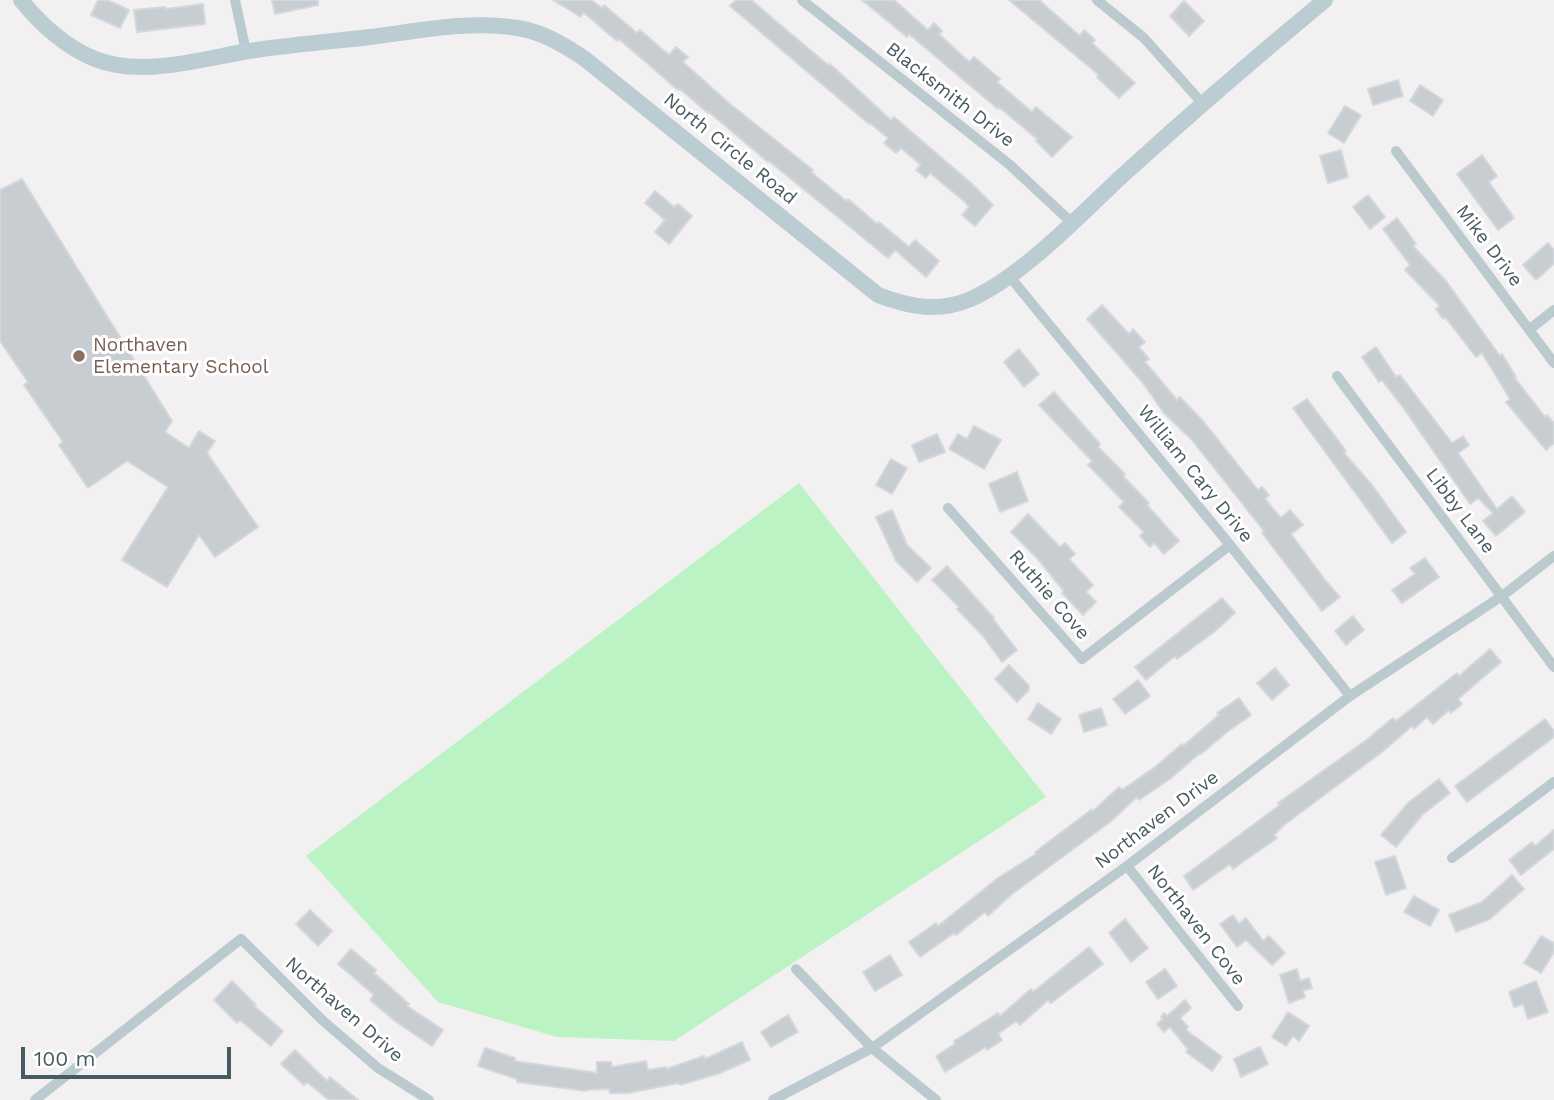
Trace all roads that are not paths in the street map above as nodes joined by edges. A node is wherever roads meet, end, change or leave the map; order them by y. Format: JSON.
{"nodes":[{"id":1,"x":21,"y":0,"type":"edge"},
{"id":2,"x":235,"y":0,"type":"edge"},
{"id":3,"x":802,"y":0,"type":"edge"},
{"id":4,"x":1097,"y":0,"type":"edge"},
{"id":5,"x":1325,"y":0,"type":"edge"},
{"id":6,"x":246,"y":51,"type":"junction"},
{"id":7,"x":1202,"y":103,"type":"junction"},
{"id":8,"x":1396,"y":151,"type":"dead end"},
{"id":9,"x":1071,"y":222,"type":"junction"},
{"id":10,"x":1010,"y":277,"type":"junction"},
{"id":11,"x":1554,"y":310,"type":"edge"},
{"id":12,"x":1530,"y":329,"type":"junction"},
{"id":13,"x":1554,"y":363,"type":"edge"},
{"id":14,"x":1337,"y":376,"type":"dead end"},
{"id":15,"x":948,"y":508,"type":"dead end"},
{"id":16,"x":1230,"y":545,"type":"junction"},
{"id":17,"x":1554,"y":556,"type":"edge"},
{"id":18,"x":1502,"y":596,"type":"junction"},
{"id":19,"x":1554,"y":667,"type":"edge"},
{"id":20,"x":1350,"y":696,"type":"junction"},
{"id":21,"x":1554,"y":782,"type":"edge"},
{"id":22,"x":1452,"y":858,"type":"dead end"},
{"id":23,"x":1127,"y":866,"type":"junction"},
{"id":24,"x":796,"y":969,"type":"dead end"},
{"id":25,"x":1238,"y":1006,"type":"dead end"},
{"id":26,"x":872,"y":1048,"type":"junction"},
{"id":27,"x":35,"y":1100,"type":"edge"},
{"id":28,"x":429,"y":1100,"type":"edge"},
{"id":29,"x":773,"y":1100,"type":"edge"},
{"id":30,"x":936,"y":1100,"type":"edge"}],
"edges":[{"from":1,"to":6,"type":"street","name":"North Circle Road"},
{"from":2,"to":6,"type":"street"},
{"from":3,"to":9,"type":"street","name":"Blacksmith Drive"},
{"from":4,"to":7,"type":"street"},
{"from":5,"to":7,"type":"street","name":"North Circle Road"},
{"from":6,"to":10,"type":"street","name":"North Circle Road"},
{"from":7,"to":9,"type":"street","name":"North Circle Road"},
{"from":8,"to":12,"type":"street","name":"Mike Drive"},
{"from":9,"to":10,"type":"street","name":"North Circle Road"},
{"from":10,"to":16,"type":"street","name":"William Cary Drive"},
{"from":11,"to":12,"type":"street"},
{"from":12,"to":13,"type":"street","name":"Mike Drive"},
{"from":14,"to":18,"type":"street","name":"Libby Lane"},
{"from":15,"to":16,"type":"street","name":"Ruthie Cove"},
{"from":16,"to":20,"type":"street","name":"William Cary Drive"},
{"from":17,"to":18,"type":"street","name":"Northaven Drive"},
{"from":18,"to":19,"type":"street","name":"Libby Lane"},
{"from":18,"to":20,"type":"street","name":"Northaven Drive"},
{"from":20,"to":23,"type":"street","name":"Northaven Drive"},
{"from":21,"to":22,"type":"street"},
{"from":23,"to":25,"type":"street","name":"Northaven Cove"},
{"from":23,"to":26,"type":"street","name":"Northaven Drive"},
{"from":24,"to":26,"type":"street"},
{"from":26,"to":29,"type":"street","name":"Northaven Drive"},
{"from":26,"to":30,"type":"street"},
{"from":27,"to":28,"type":"street","name":"Northaven Drive"}]}
